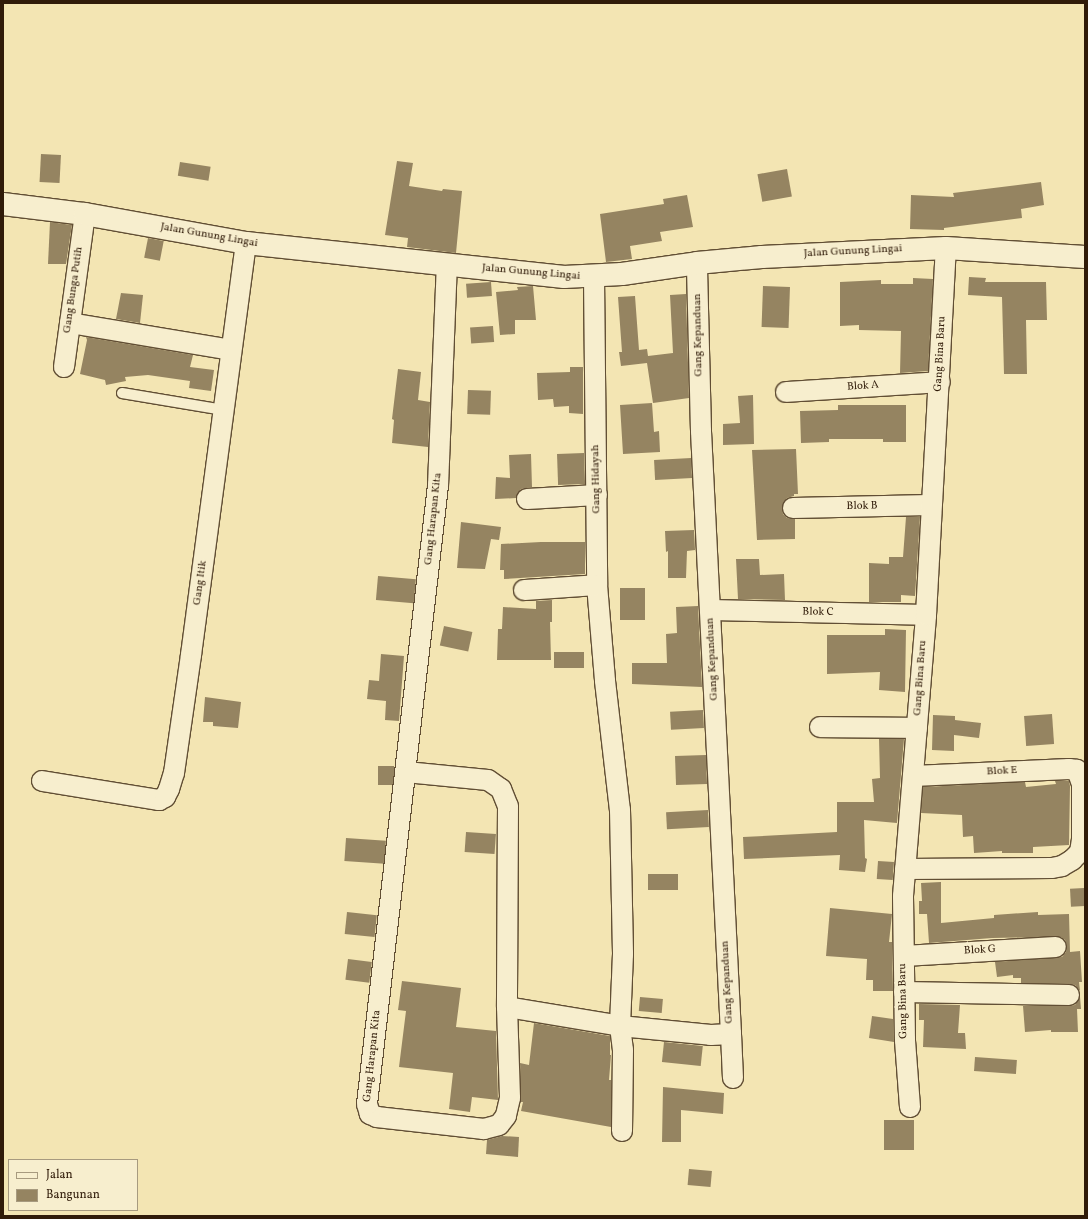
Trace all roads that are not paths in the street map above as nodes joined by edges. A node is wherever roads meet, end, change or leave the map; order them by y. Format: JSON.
{"nodes":[{"id":1,"x":3,"y":204,"type":"edge"},
{"id":2,"x":85,"y":214,"type":"junction"},
{"id":3,"x":246,"y":243,"type":"junction"},
{"id":4,"x":946,"y":248,"type":"junction"},
{"id":5,"x":1085,"y":257,"type":"edge"},
{"id":6,"x":697,"y":263,"type":"junction"},
{"id":7,"x":447,"y":265,"type":"junction"},
{"id":8,"x":594,"y":277,"type":"junction"},
{"id":9,"x":70,"y":323,"type":"junction"},
{"id":10,"x":231,"y":350,"type":"junction"},
{"id":11,"x":64,"y":367,"type":"dead end"},
{"id":12,"x":940,"y":382,"type":"junction"},
{"id":13,"x":786,"y":392,"type":"dead end"},
{"id":14,"x":122,"y":393,"type":"dead end"},
{"id":15,"x":224,"y":410,"type":"junction"},
{"id":16,"x":597,"y":494,"type":"junction"},
{"id":17,"x":526,"y":499,"type":"dead end"},
{"id":18,"x":930,"y":505,"type":"junction"},
{"id":19,"x":793,"y":508,"type":"dead end"},
{"id":20,"x":597,"y":585,"type":"junction"},
{"id":21,"x":524,"y":590,"type":"dead end"},
{"id":22,"x":710,"y":610,"type":"junction"},
{"id":23,"x":926,"y":615,"type":"junction"},
{"id":24,"x":820,"y":727,"type":"dead end"},
{"id":25,"x":917,"y":728,"type":"junction"},
{"id":26,"x":406,"y":772,"type":"junction"},
{"id":27,"x":913,"y":776,"type":"junction"},
{"id":28,"x":42,"y":781,"type":"dead end"},
{"id":29,"x":905,"y":869,"type":"junction"},
{"id":30,"x":1056,"y":947,"type":"dead end"},
{"id":31,"x":904,"y":956,"type":"junction"},
{"id":32,"x":904,"y":992,"type":"junction"},
{"id":33,"x":1069,"y":996,"type":"dead end"},
{"id":34,"x":507,"y":1007,"type":"junction"},
{"id":35,"x":620,"y":1026,"type":"junction"},
{"id":36,"x":731,"y":1034,"type":"junction"},
{"id":37,"x":733,"y":1078,"type":"dead end"},
{"id":38,"x":910,"y":1107,"type":"dead end"},
{"id":39,"x":622,"y":1131,"type":"dead end"}],
"edges":[{"from":1,"to":2,"type":"street","name":"Jalan Gunung Lingai"},
{"from":2,"to":3,"type":"street","name":"Jalan Gunung Lingai"},
{"from":2,"to":9,"type":"street","name":"Gang Bunga Putih"},
{"from":3,"to":7,"type":"street","name":"Jalan Gunung Lingai"},
{"from":3,"to":10,"type":"street","name":"Gang Itik"},
{"from":4,"to":5,"type":"street","name":"Jalan Gunung Lingai"},
{"from":4,"to":6,"type":"street","name":"Jalan Gunung Lingai"},
{"from":4,"to":12,"type":"street","name":"Gang Bina Baru"},
{"from":6,"to":8,"type":"street","name":"Jalan Gunung Lingai"},
{"from":6,"to":22,"type":"street","name":"Gang Kepanduan"},
{"from":7,"to":8,"type":"street","name":"Jalan Gunung Lingai"},
{"from":7,"to":26,"type":"street","name":"Gang Harapan Kita"},
{"from":8,"to":16,"type":"street","name":"Gang Hidayah"},
{"from":9,"to":10,"type":"street"},
{"from":9,"to":11,"type":"street","name":"Gang Bunga Putih"},
{"from":10,"to":15,"type":"street","name":"Gang Itik"},
{"from":12,"to":13,"type":"street","name":"Blok A"},
{"from":12,"to":18,"type":"street","name":"Gang Bina Baru"},
{"from":14,"to":15,"type":"lane"},
{"from":15,"to":28,"type":"street","name":"Gang Itik"},
{"from":16,"to":17,"type":"street"},
{"from":16,"to":20,"type":"street","name":"Gang Hidayah"},
{"from":18,"to":19,"type":"street","name":"Blok B"},
{"from":18,"to":23,"type":"street","name":"Gang Bina Baru"},
{"from":20,"to":21,"type":"street"},
{"from":20,"to":35,"type":"street","name":"Gang Hidayah"},
{"from":22,"to":23,"type":"street","name":"Blok C"},
{"from":22,"to":36,"type":"street","name":"Gang Kepanduan"},
{"from":23,"to":25,"type":"street","name":"Gang Bina Baru"},
{"from":24,"to":25,"type":"street"},
{"from":25,"to":27,"type":"street","name":"Gang Bina Baru"},
{"from":26,"to":34,"type":"street","name":"Gang Harapan Kita"},
{"from":26,"to":34,"type":"street","name":"Gang Harapan Kita"},
{"from":27,"to":29,"type":"street","name":"Gang Bina Baru"},
{"from":27,"to":29,"type":"street","name":"Blok E"},
{"from":29,"to":31,"type":"street","name":"Gang Bina Baru"},
{"from":30,"to":31,"type":"street","name":"Blok G"},
{"from":31,"to":32,"type":"street","name":"Gang Bina Baru"},
{"from":32,"to":33,"type":"street"},
{"from":32,"to":38,"type":"street","name":"Gang Bina Baru"},
{"from":34,"to":35,"type":"street"},
{"from":35,"to":36,"type":"street","name":"Gang Kepanduan"},
{"from":35,"to":39,"type":"street","name":"Gang Hidayah"},
{"from":36,"to":37,"type":"street"}]}
